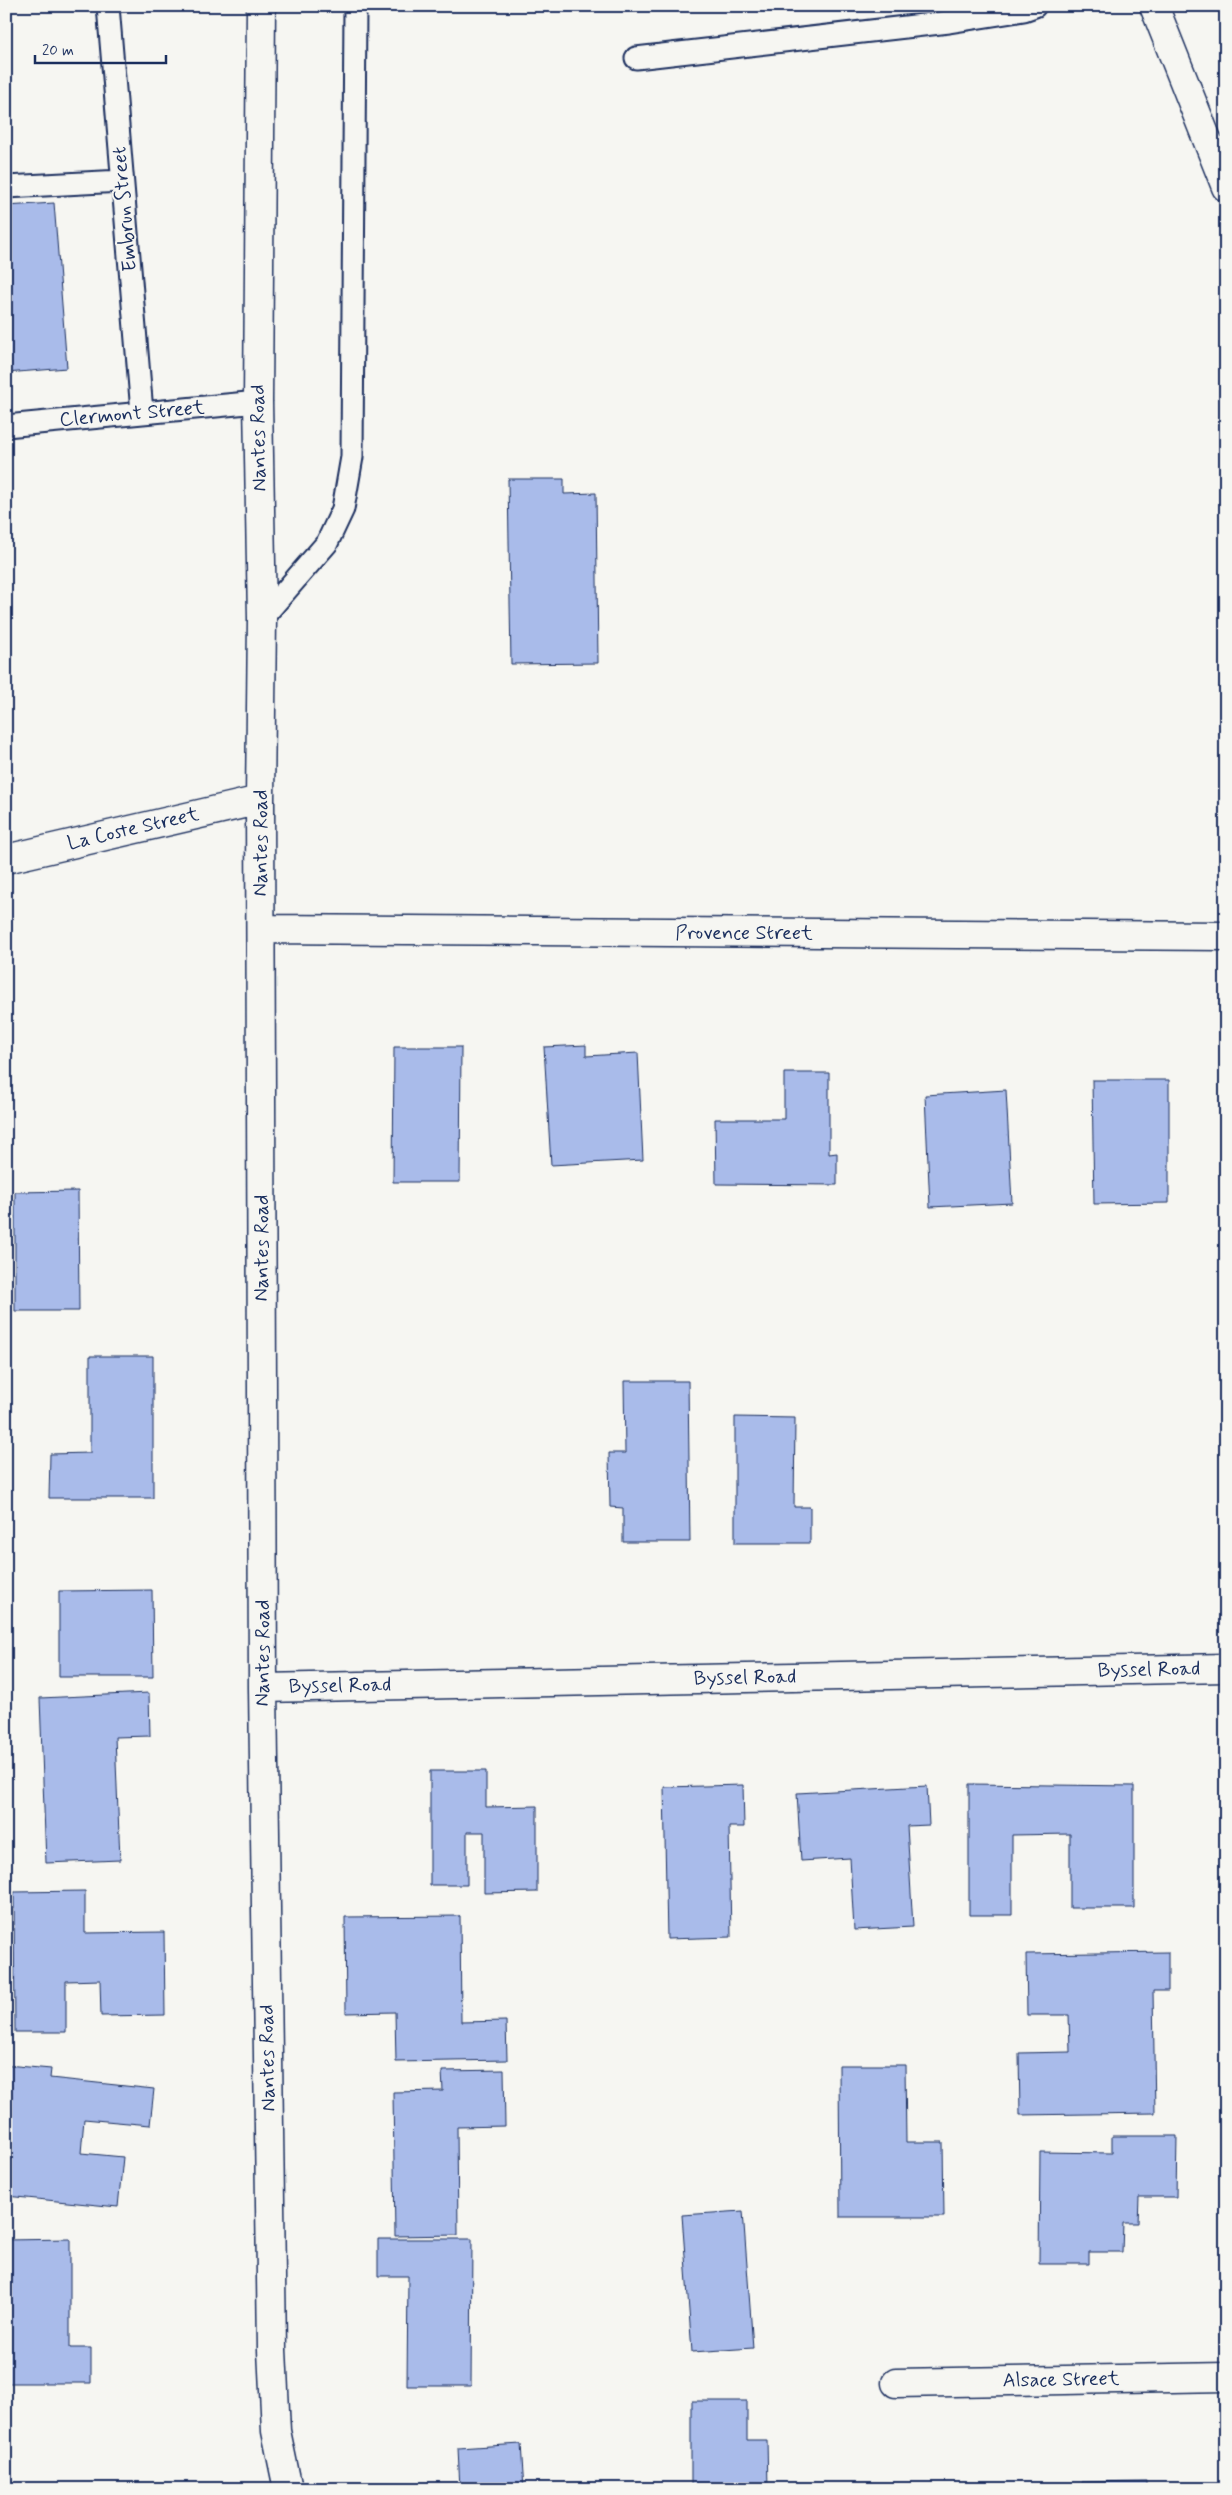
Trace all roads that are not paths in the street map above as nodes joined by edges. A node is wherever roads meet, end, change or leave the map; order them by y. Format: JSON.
{"nodes":[{"id":1,"x":108,"y":6,"type":"edge"},
{"id":2,"x":261,"y":6,"type":"edge"},
{"id":3,"x":355,"y":6,"type":"edge"},
{"id":4,"x":1036,"y":6,"type":"edge"},
{"id":5,"x":1154,"y":6,"type":"edge"},
{"id":6,"x":636,"y":58,"type":"dead end"},
{"id":7,"x":122,"y":181,"type":"junction"},
{"id":8,"x":6,"y":187,"type":"edge"},
{"id":9,"x":1226,"y":187,"type":"edge"},
{"id":10,"x":258,"y":402,"type":"junction"},
{"id":11,"x":142,"y":412,"type":"junction"},
{"id":12,"x":6,"y":426,"type":"edge"},
{"id":13,"x":262,"y":618,"type":"junction"},
{"id":14,"x":260,"y":800,"type":"junction"},
{"id":15,"x":6,"y":859,"type":"edge"},
{"id":16,"x":262,"y":929,"type":"junction"},
{"id":17,"x":1226,"y":936,"type":"edge"},
{"id":18,"x":1226,"y":1668,"type":"edge"},
{"id":19,"x":263,"y":1688,"type":"junction"},
{"id":20,"x":1226,"y":2377,"type":"edge"},
{"id":21,"x":896,"y":2384,"type":"dead end"},
{"id":22,"x":288,"y":2489,"type":"edge"}],
"edges":[{"from":1,"to":7,"type":"lane","name":"Embrun Street"},
{"from":2,"to":10,"type":"street","name":"Nantes Road"},
{"from":3,"to":13,"type":"lane"},
{"from":4,"to":6,"type":"lane"},
{"from":5,"to":9,"type":"street"},
{"from":7,"to":8,"type":"lane"},
{"from":7,"to":11,"type":"lane","name":"Embrun Street"},
{"from":10,"to":11,"type":"lane","name":"Clermont Street"},
{"from":10,"to":13,"type":"street","name":"Nantes Road"},
{"from":11,"to":12,"type":"lane","name":"Clermont Street"},
{"from":13,"to":14,"type":"street","name":"Nantes Road"},
{"from":14,"to":15,"type":"street","name":"La Coste Street"},
{"from":14,"to":16,"type":"street","name":"Nantes Road"},
{"from":16,"to":17,"type":"street","name":"Provence Street"},
{"from":16,"to":19,"type":"street","name":"Nantes Road"},
{"from":18,"to":19,"type":"street","name":"Byssel Road"},
{"from":19,"to":22,"type":"street","name":"Nantes Road"},
{"from":20,"to":21,"type":"street","name":"Alsace Street"}]}
